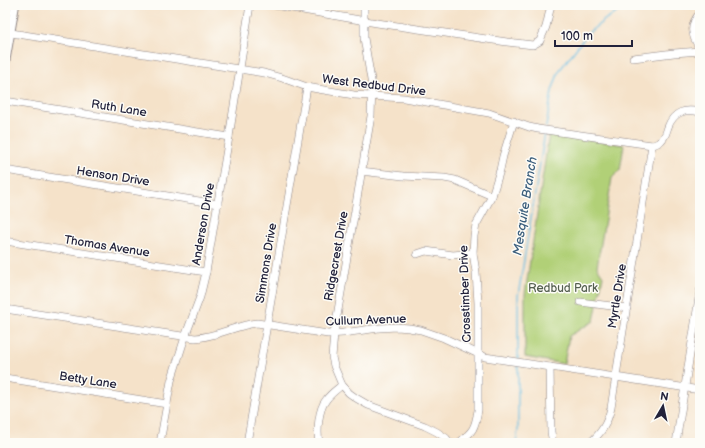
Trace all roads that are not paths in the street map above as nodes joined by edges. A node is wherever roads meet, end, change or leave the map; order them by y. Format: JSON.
{"nodes":[{"id":1,"x":15,"y":5,"type":"edge"},
{"id":2,"x":250,"y":5,"type":"edge"},
{"id":3,"x":274,"y":5,"type":"edge"},
{"id":4,"x":364,"y":5,"type":"edge"},
{"id":5,"x":551,"y":5,"type":"edge"},
{"id":6,"x":700,"y":13,"type":"edge"},
{"id":7,"x":363,"y":21,"type":"junction"},
{"id":8,"x":8,"y":32,"type":"edge"},
{"id":9,"x":700,"y":49,"type":"edge"},
{"id":10,"x":633,"y":58,"type":"dead end"},
{"id":11,"x":5,"y":63,"type":"edge"},
{"id":12,"x":240,"y":70,"type":"junction"},
{"id":13,"x":307,"y":87,"type":"junction"},
{"id":14,"x":372,"y":96,"type":"junction"},
{"id":15,"x":5,"y":101,"type":"edge"},
{"id":16,"x":700,"y":112,"type":"edge"},
{"id":17,"x":514,"y":121,"type":"junction"},
{"id":18,"x":229,"y":137,"type":"junction"},
{"id":19,"x":652,"y":145,"type":"junction"},
{"id":20,"x":5,"y":170,"type":"edge"},
{"id":21,"x":361,"y":171,"type":"junction"},
{"id":22,"x":492,"y":196,"type":"junction"},
{"id":23,"x":218,"y":204,"type":"junction"},
{"id":24,"x":5,"y":241,"type":"edge"},
{"id":25,"x":473,"y":253,"type":"junction"},
{"id":26,"x":417,"y":254,"type":"dead end"},
{"id":27,"x":206,"y":272,"type":"junction"},
{"id":28,"x":700,"y":292,"type":"edge"},
{"id":29,"x":580,"y":302,"type":"dead end"},
{"id":30,"x":626,"y":308,"type":"junction"},
{"id":31,"x":5,"y":309,"type":"edge"},
{"id":32,"x":267,"y":324,"type":"junction"},
{"id":33,"x":334,"y":334,"type":"junction"},
{"id":34,"x":185,"y":337,"type":"junction"},
{"id":35,"x":478,"y":354,"type":"junction"},
{"id":36,"x":550,"y":367,"type":"junction"},
{"id":37,"x":616,"y":377,"type":"junction"},
{"id":38,"x":5,"y":378,"type":"edge"},
{"id":39,"x":342,"y":385,"type":"junction"},
{"id":40,"x":685,"y":388,"type":"junction"},
{"id":41,"x":700,"y":390,"type":"edge"},
{"id":42,"x":167,"y":404,"type":"junction"},
{"id":43,"x":160,"y":443,"type":"edge"},
{"id":44,"x":247,"y":443,"type":"edge"},
{"id":45,"x":319,"y":443,"type":"edge"},
{"id":46,"x":450,"y":443,"type":"edge"},
{"id":47,"x":459,"y":443,"type":"edge"},
{"id":48,"x":553,"y":443,"type":"edge"},
{"id":49,"x":590,"y":443,"type":"edge"},
{"id":50,"x":676,"y":443,"type":"edge"}],
"edges":[{"from":1,"to":8,"type":"main road"},
{"from":2,"to":12,"type":"street","name":"Anderson Drive"},
{"from":3,"to":7,"type":"street"},
{"from":4,"to":7,"type":"street","name":"Ridgecrest Drive"},
{"from":5,"to":7,"type":"street"},
{"from":6,"to":9,"type":"street"},
{"from":7,"to":14,"type":"street","name":"Ridgecrest Drive"},
{"from":8,"to":11,"type":"main road"},
{"from":8,"to":12,"type":"street","name":"West Redbud Drive"},
{"from":9,"to":10,"type":"street"},
{"from":12,"to":13,"type":"street","name":"West Redbud Drive"},
{"from":12,"to":18,"type":"street","name":"Anderson Drive"},
{"from":13,"to":14,"type":"street","name":"West Redbud Drive"},
{"from":13,"to":32,"type":"street","name":"Simmons Drive"},
{"from":14,"to":17,"type":"street","name":"West Redbud Drive"},
{"from":14,"to":21,"type":"street","name":"Ridgecrest Drive"},
{"from":15,"to":18,"type":"street","name":"Ruth Lane"},
{"from":16,"to":19,"type":"street"},
{"from":17,"to":19,"type":"street","name":"West Redbud Drive"},
{"from":17,"to":22,"type":"street","name":"Crosstimber Drive"},
{"from":18,"to":23,"type":"street","name":"Anderson Drive"},
{"from":19,"to":30,"type":"street","name":"Myrtle Drive"},
{"from":20,"to":23,"type":"street","name":"Henson Drive"},
{"from":21,"to":22,"type":"street"},
{"from":21,"to":33,"type":"street","name":"Ridgecrest Drive"},
{"from":22,"to":25,"type":"street","name":"Crosstimber Drive"},
{"from":23,"to":27,"type":"street","name":"Anderson Drive"},
{"from":24,"to":27,"type":"street","name":"Thomas Avenue"},
{"from":25,"to":26,"type":"street"},
{"from":25,"to":35,"type":"street","name":"Crosstimber Drive"},
{"from":27,"to":34,"type":"street","name":"Anderson Drive"},
{"from":28,"to":40,"type":"street"},
{"from":29,"to":30,"type":"street"},
{"from":30,"to":37,"type":"street","name":"Myrtle Drive"},
{"from":31,"to":34,"type":"street","name":"Cullum Avenue"},
{"from":32,"to":33,"type":"street","name":"Cullum Avenue"},
{"from":32,"to":34,"type":"street","name":"Cullum Avenue"},
{"from":32,"to":44,"type":"street","name":"Simmons Drive"},
{"from":33,"to":35,"type":"street","name":"Cullum Avenue"},
{"from":33,"to":39,"type":"street","name":"Ridgecrest Drive"},
{"from":34,"to":42,"type":"street","name":"Anderson Drive"},
{"from":35,"to":36,"type":"street","name":"Cullum Avenue"},
{"from":35,"to":47,"type":"street","name":"Crosstimber Drive"},
{"from":36,"to":37,"type":"street","name":"Cullum Avenue"},
{"from":36,"to":48,"type":"street"},
{"from":37,"to":40,"type":"street","name":"Cullum Avenue"},
{"from":37,"to":49,"type":"street","name":"Myrtle Drive"},
{"from":38,"to":42,"type":"street","name":"Betty Lane"},
{"from":39,"to":45,"type":"street"},
{"from":39,"to":46,"type":"street","name":"Ridgecrest Drive"},
{"from":40,"to":41,"type":"street","name":"Cullum Avenue"},
{"from":40,"to":50,"type":"street"},
{"from":42,"to":43,"type":"street","name":"Anderson Drive"}]}
